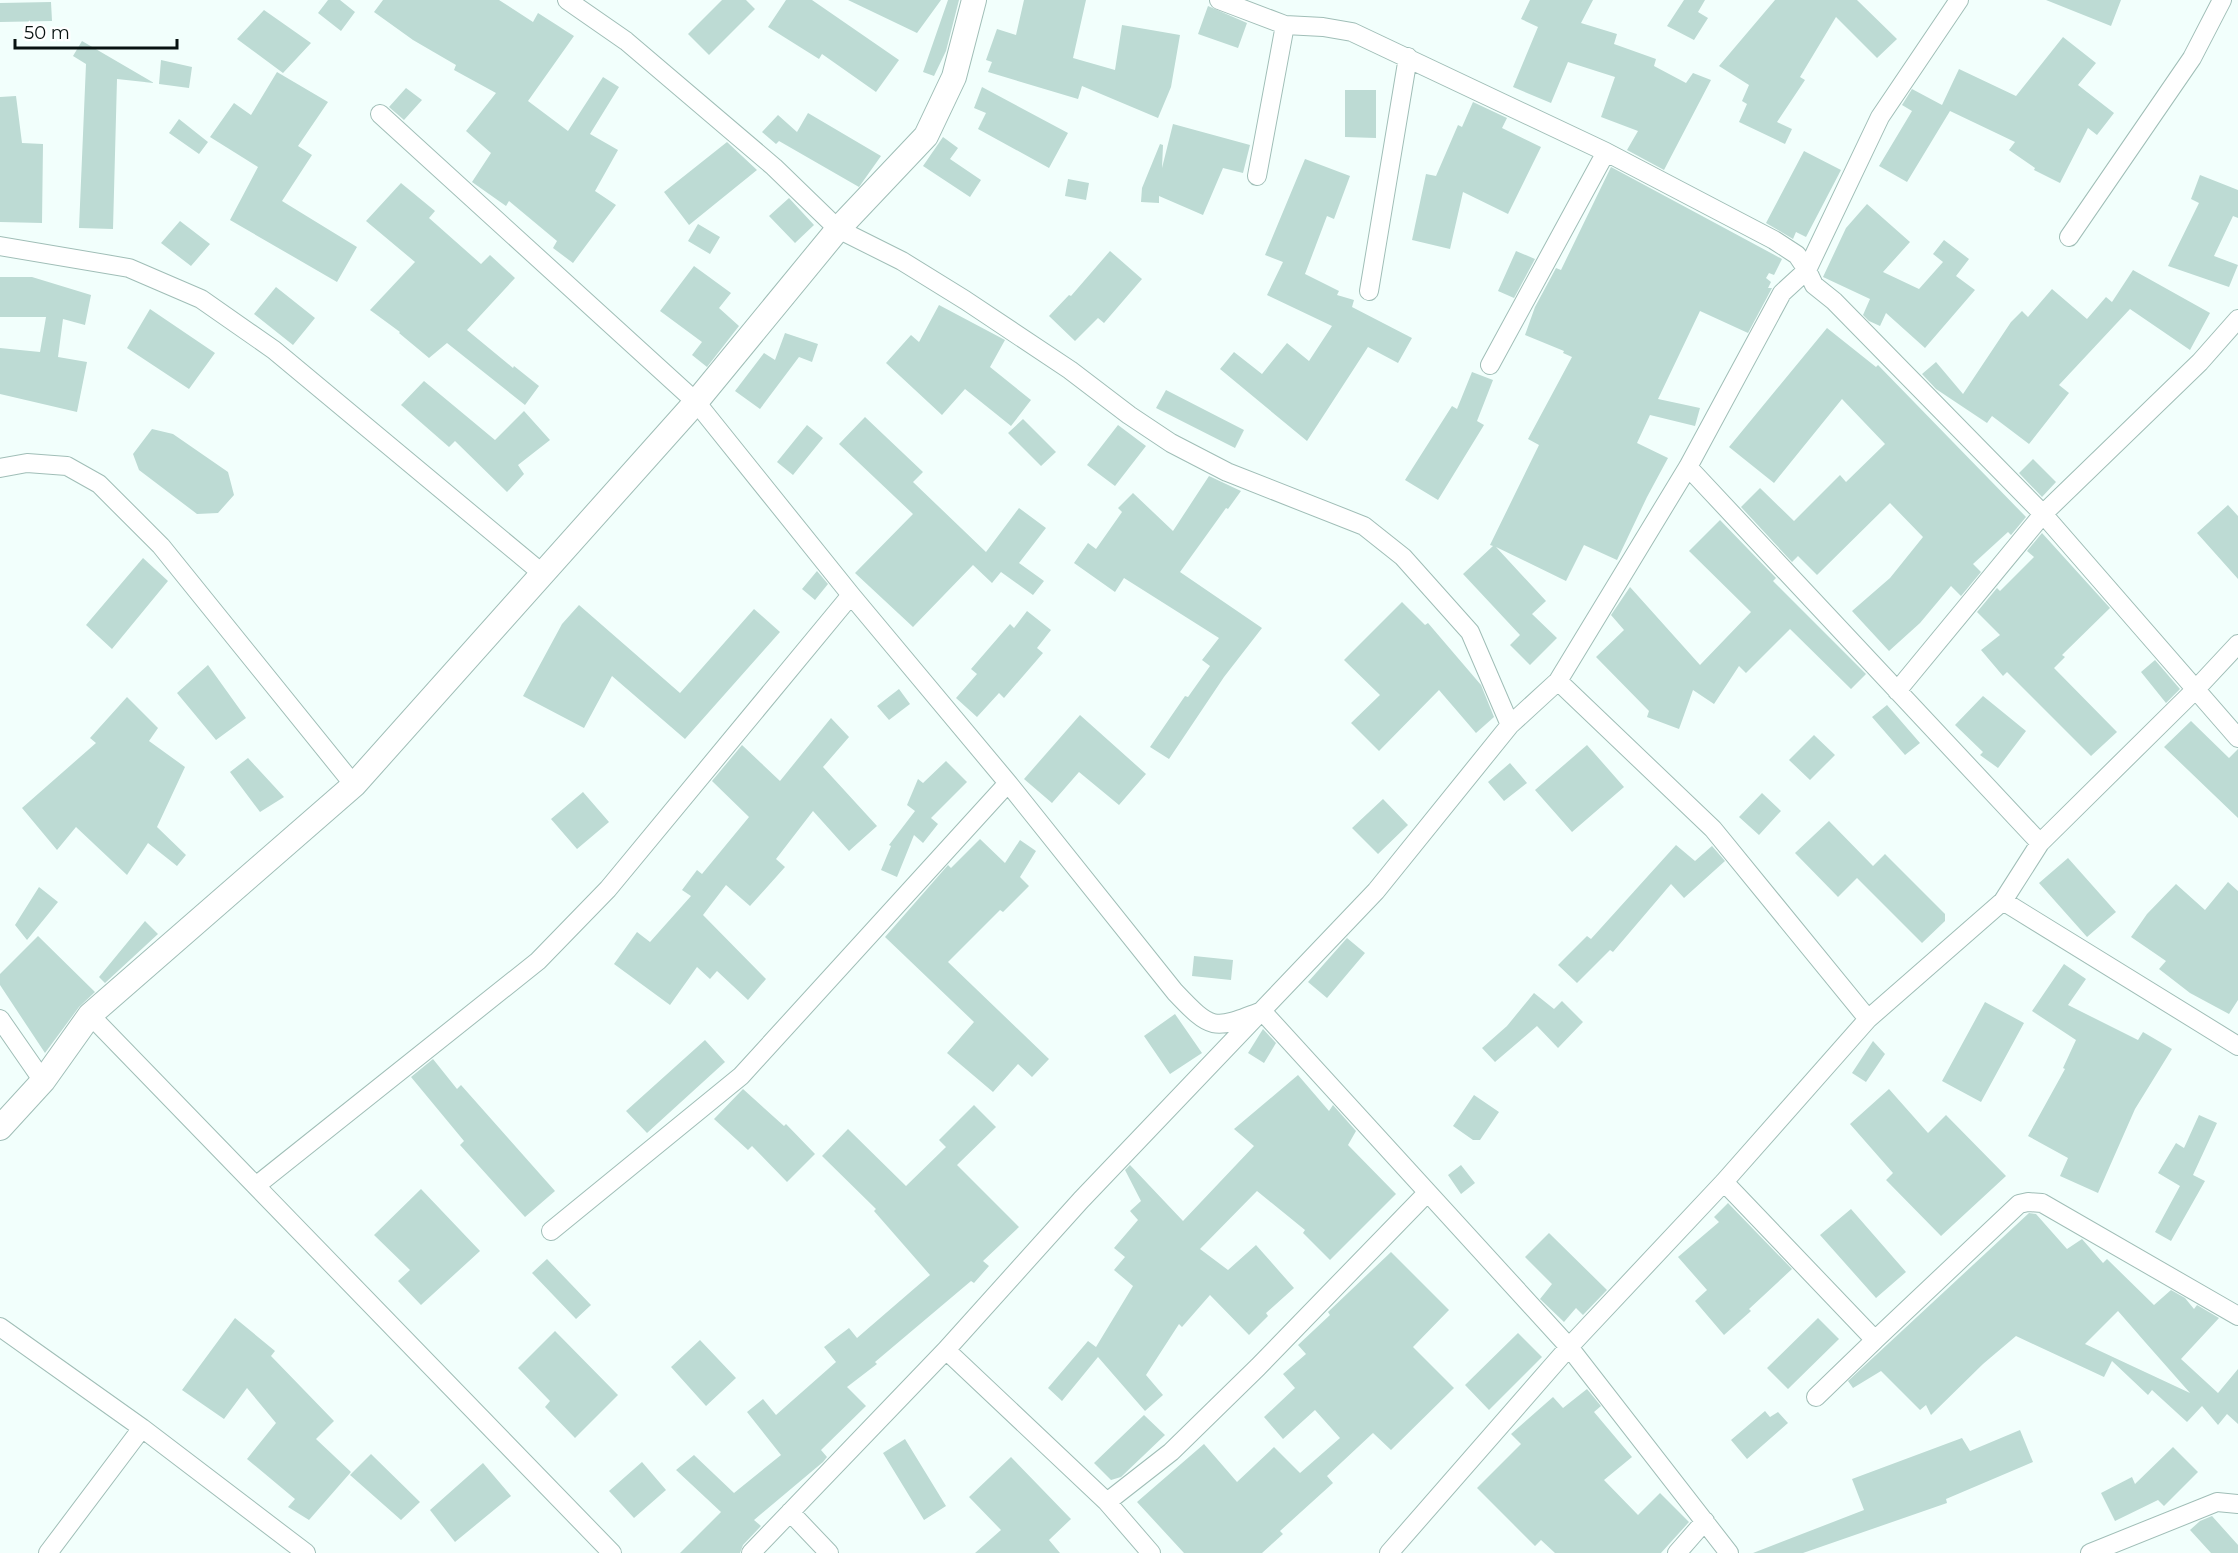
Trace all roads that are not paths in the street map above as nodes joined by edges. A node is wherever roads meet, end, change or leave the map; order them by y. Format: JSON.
{"nodes":[{"id":1,"x":567,"y":0,"type":"edge"},
{"id":2,"x":974,"y":0,"type":"edge"},
{"id":3,"x":1219,"y":0,"type":"edge"},
{"id":4,"x":1959,"y":0,"type":"edge"},
{"id":5,"x":2222,"y":0,"type":"edge"},
{"id":6,"x":1285,"y":25,"type":"junction"},
{"id":7,"x":1408,"y":57,"type":"junction"},
{"id":8,"x":380,"y":114,"type":"dead end"},
{"id":9,"x":1606,"y":152,"type":"junction"},
{"id":10,"x":1257,"y":176,"type":"dead end"},
{"id":11,"x":838,"y":229,"type":"junction"},
{"id":12,"x":2069,"y":237,"type":"dead end"},
{"id":13,"x":0,"y":246,"type":"edge"},
{"id":14,"x":1807,"y":270,"type":"junction"},
{"id":15,"x":1369,"y":291,"type":"dead end"},
{"id":16,"x":2238,"y":318,"type":"edge"},
{"id":17,"x":1490,"y":365,"type":"dead end"},
{"id":18,"x":696,"y":402,"type":"junction"},
{"id":19,"x":1688,"y":467,"type":"junction"},
{"id":20,"x":0,"y":468,"type":"edge"},
{"id":21,"x":2043,"y":514,"type":"junction"},
{"id":22,"x":543,"y":574,"type":"junction"},
{"id":23,"x":851,"y":595,"type":"junction"},
{"id":24,"x":2238,"y":644,"type":"edge"},
{"id":25,"x":1558,"y":681,"type":"junction"},
{"id":26,"x":2196,"y":689,"type":"junction"},
{"id":27,"x":1897,"y":692,"type":"junction"},
{"id":28,"x":1510,"y":725,"type":"junction"},
{"id":29,"x":2238,"y":738,"type":"edge"},
{"id":30,"x":1008,"y":783,"type":"junction"},
{"id":31,"x":354,"y":784,"type":"junction"},
{"id":32,"x":2040,"y":843,"type":"junction"},
{"id":33,"x":2003,"y":901,"type":"junction"},
{"id":34,"x":1262,"y":1011,"type":"junction"},
{"id":35,"x":90,"y":1015,"type":"junction"},
{"id":36,"x":0,"y":1019,"type":"edge"},
{"id":37,"x":1868,"y":1019,"type":"junction"},
{"id":38,"x":2238,"y":1046,"type":"edge"},
{"id":39,"x":43,"y":1081,"type":"junction"},
{"id":40,"x":0,"y":1128,"type":"edge"},
{"id":41,"x":1724,"y":1182,"type":"junction"},
{"id":42,"x":257,"y":1185,"type":"junction"},
{"id":43,"x":1427,"y":1193,"type":"junction"},
{"id":44,"x":551,"y":1231,"type":"dead end"},
{"id":45,"x":2238,"y":1316,"type":"edge"},
{"id":46,"x":0,"y":1327,"type":"edge"},
{"id":47,"x":1875,"y":1340,"type":"junction"},
{"id":48,"x":1569,"y":1347,"type":"junction"},
{"id":49,"x":946,"y":1350,"type":"junction"},
{"id":50,"x":1816,"y":1397,"type":"dead end"},
{"id":51,"x":142,"y":1428,"type":"junction"},
{"id":52,"x":1107,"y":1502,"type":"junction"},
{"id":53,"x":2238,"y":1504,"type":"edge"},
{"id":54,"x":790,"y":1512,"type":"junction"},
{"id":55,"x":1705,"y":1521,"type":"junction"},
{"id":56,"x":48,"y":1553,"type":"edge"},
{"id":57,"x":306,"y":1553,"type":"edge"},
{"id":58,"x":612,"y":1553,"type":"edge"},
{"id":59,"x":751,"y":1553,"type":"edge"},
{"id":60,"x":829,"y":1553,"type":"edge"},
{"id":61,"x":1150,"y":1553,"type":"edge"},
{"id":62,"x":1389,"y":1553,"type":"edge"},
{"id":63,"x":1677,"y":1553,"type":"edge"},
{"id":64,"x":1730,"y":1553,"type":"edge"},
{"id":65,"x":2090,"y":1553,"type":"edge"}],
"edges":[{"from":1,"to":11,"type":"street"},
{"from":2,"to":11,"type":"street"},
{"from":3,"to":6,"type":"street"},
{"from":4,"to":14,"type":"street"},
{"from":5,"to":12,"type":"street"},
{"from":6,"to":7,"type":"street"},
{"from":6,"to":10,"type":"street"},
{"from":7,"to":9,"type":"street"},
{"from":7,"to":15,"type":"street"},
{"from":8,"to":18,"type":"street"},
{"from":9,"to":14,"type":"street"},
{"from":9,"to":17,"type":"street"},
{"from":11,"to":18,"type":"street"},
{"from":11,"to":28,"type":"street"},
{"from":13,"to":22,"type":"street"},
{"from":14,"to":19,"type":"street"},
{"from":14,"to":21,"type":"street"},
{"from":16,"to":21,"type":"street"},
{"from":18,"to":22,"type":"street"},
{"from":18,"to":23,"type":"street"},
{"from":19,"to":25,"type":"street"},
{"from":19,"to":27,"type":"street"},
{"from":20,"to":31,"type":"street"},
{"from":21,"to":26,"type":"street"},
{"from":21,"to":27,"type":"street"},
{"from":22,"to":31,"type":"street"},
{"from":23,"to":30,"type":"street"},
{"from":23,"to":42,"type":"street"},
{"from":24,"to":26,"type":"street"},
{"from":25,"to":28,"type":"street"},
{"from":25,"to":37,"type":"street"},
{"from":26,"to":29,"type":"street"},
{"from":26,"to":32,"type":"street"},
{"from":27,"to":32,"type":"street"},
{"from":28,"to":34,"type":"street"},
{"from":30,"to":34,"type":"street"},
{"from":30,"to":44,"type":"street"},
{"from":31,"to":35,"type":"street"},
{"from":32,"to":33,"type":"street"},
{"from":33,"to":37,"type":"street"},
{"from":33,"to":38,"type":"street"},
{"from":34,"to":43,"type":"street"},
{"from":34,"to":49,"type":"street"},
{"from":35,"to":39,"type":"street"},
{"from":35,"to":42,"type":"street"},
{"from":36,"to":39,"type":"street"},
{"from":37,"to":41,"type":"street"},
{"from":39,"to":40,"type":"street"},
{"from":41,"to":47,"type":"street"},
{"from":41,"to":48,"type":"street"},
{"from":42,"to":58,"type":"street"},
{"from":43,"to":48,"type":"street"},
{"from":43,"to":52,"type":"street"},
{"from":45,"to":47,"type":"street"},
{"from":46,"to":51,"type":"street"},
{"from":47,"to":50,"type":"street"},
{"from":48,"to":55,"type":"street"},
{"from":48,"to":62,"type":"street"},
{"from":49,"to":52,"type":"street"},
{"from":49,"to":54,"type":"street"},
{"from":51,"to":56,"type":"street"},
{"from":51,"to":57,"type":"street"},
{"from":52,"to":61,"type":"street"},
{"from":53,"to":65,"type":"street"},
{"from":54,"to":59,"type":"street"},
{"from":54,"to":60,"type":"street"},
{"from":55,"to":63,"type":"street"},
{"from":55,"to":64,"type":"street"}]}
